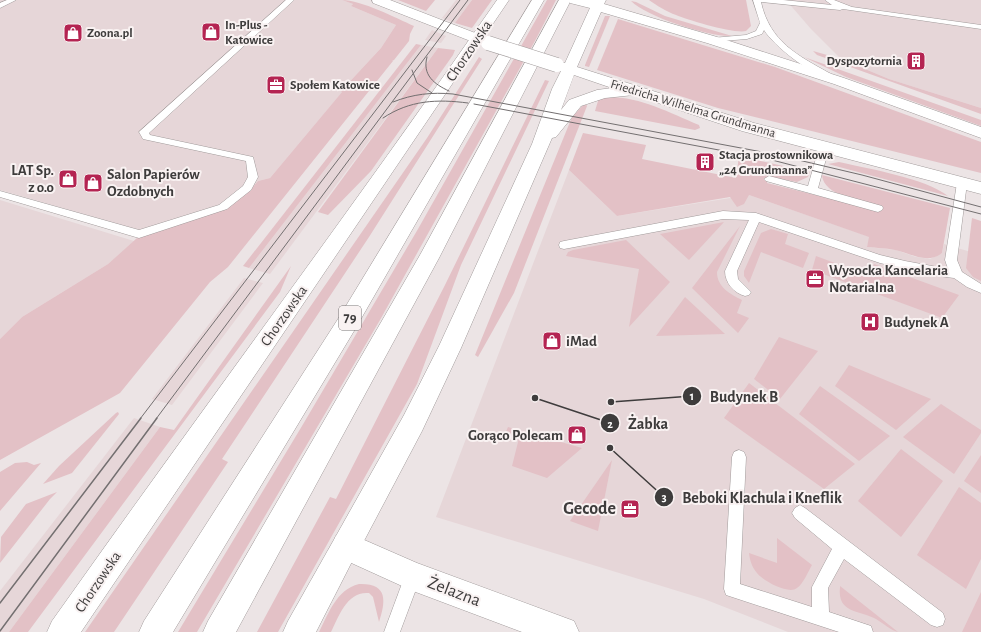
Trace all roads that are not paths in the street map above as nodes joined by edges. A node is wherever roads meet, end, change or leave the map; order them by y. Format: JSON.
{"nodes":[{"id":1,"x":12,"y":0,"type":"edge"},
{"id":2,"x":290,"y":0,"type":"edge"},
{"id":3,"x":378,"y":0,"type":"edge"},
{"id":4,"x":504,"y":0,"type":"edge"},
{"id":5,"x":538,"y":0,"type":"edge"},
{"id":6,"x":565,"y":0,"type":"edge"},
{"id":7,"x":624,"y":0,"type":"edge"},
{"id":8,"x":758,"y":0,"type":"edge"},
{"id":9,"x":762,"y":0,"type":"edge"},
{"id":10,"x":829,"y":0,"type":"edge"},
{"id":11,"x":590,"y":2,"type":"edge"},
{"id":12,"x":0,"y":6,"type":"edge"},
{"id":13,"x":851,"y":9,"type":"junction"},
{"id":14,"x":763,"y":23,"type":"junction"},
{"id":15,"x":981,"y":27,"type":"edge"},
{"id":16,"x":681,"y":31,"type":"junction"},
{"id":17,"x":712,"y":40,"type":"junction"},
{"id":18,"x":483,"y":41,"type":"junction"},
{"id":19,"x":563,"y":67,"type":"junction"},
{"id":20,"x":839,"y":81,"type":"junction"},
{"id":21,"x":638,"y":92,"type":"junction"},
{"id":22,"x":981,"y":133,"type":"edge"},
{"id":23,"x":541,"y":144,"type":"junction"},
{"id":24,"x":824,"y":148,"type":"junction"},
{"id":25,"x":769,"y":179,"type":"dead end"},
{"id":26,"x":962,"y":183,"type":"junction"},
{"id":27,"x":981,"y":188,"type":"edge"},
{"id":28,"x":812,"y":190,"type":"junction"},
{"id":29,"x":0,"y":194,"type":"edge"},
{"id":30,"x":878,"y":208,"type":"dead end"},
{"id":31,"x":756,"y":217,"type":"junction"},
{"id":32,"x":564,"y":245,"type":"dead end"},
{"id":33,"x":956,"y":274,"type":"junction"},
{"id":34,"x":981,"y":289,"type":"edge"},
{"id":35,"x":746,"y":292,"type":"dead end"},
{"id":36,"x":739,"y":457,"type":"dead end"},
{"id":37,"x":800,"y":513,"type":"dead end"},
{"id":38,"x":346,"y":546,"type":"junction"},
{"id":39,"x":842,"y":548,"type":"junction"},
{"id":40,"x":414,"y":576,"type":"junction"},
{"id":41,"x":821,"y":618,"type":"junction"},
{"id":42,"x":937,"y":619,"type":"dead end"},
{"id":43,"x":63,"y":632,"type":"edge"},
{"id":44,"x":155,"y":632,"type":"edge"},
{"id":45,"x":219,"y":632,"type":"edge"},
{"id":46,"x":299,"y":632,"type":"edge"},
{"id":47,"x":392,"y":632,"type":"edge"},
{"id":48,"x":563,"y":632,"type":"edge"},
{"id":49,"x":865,"y":632,"type":"edge"}],
"edges":[{"from":1,"to":12,"type":"lane"},
{"from":2,"to":29,"type":"lane"},
{"from":3,"to":18,"type":"main road","name":"Friedricha Wilhelma Grundmanna"},
{"from":4,"to":18,"type":"main road","name":"Chorzowska"},
{"from":5,"to":44,"type":"main road","number":"79"},
{"from":6,"to":45,"type":"main road"},
{"from":7,"to":16,"type":"main road"},
{"from":8,"to":14,"type":"lane"},
{"from":9,"to":13,"type":"lane"},
{"from":10,"to":13,"type":"lane"},
{"from":11,"to":16,"type":"main road"},
{"from":11,"to":19,"type":"main road"},
{"from":13,"to":15,"type":"lane"},
{"from":14,"to":17,"type":"lane"},
{"from":14,"to":20,"type":"lane"},
{"from":16,"to":17,"type":"main road"},
{"from":17,"to":20,"type":"main road"},
{"from":18,"to":19,"type":"main road","name":"Friedricha Wilhelma Grundmanna","bridge":true},
{"from":18,"to":43,"type":"main road","name":"Chorzowska"},
{"from":19,"to":21,"type":"main road","name":"Friedricha Wilhelma Grundmanna"},
{"from":19,"to":23,"type":"main road"},
{"from":20,"to":22,"type":"main road"},
{"from":21,"to":23,"type":"main road"},
{"from":21,"to":24,"type":"main road","name":"Friedricha Wilhelma Grundmanna"},
{"from":23,"to":38,"type":"main road"},
{"from":24,"to":26,"type":"main road","name":"Friedricha Wilhelma Grundmanna"},
{"from":24,"to":28,"type":"lane"},
{"from":25,"to":28,"type":"lane"},
{"from":26,"to":27,"type":"main road","name":"Friedricha Wilhelma Grundmanna"},
{"from":26,"to":33,"type":"lane"},
{"from":28,"to":30,"type":"lane"},
{"from":31,"to":32,"type":"lane"},
{"from":31,"to":33,"type":"lane"},
{"from":31,"to":35,"type":"lane"},
{"from":33,"to":34,"type":"lane"},
{"from":36,"to":41,"type":"lane"},
{"from":37,"to":39,"type":"lane"},
{"from":38,"to":40,"type":"main road","name":"Żelazna"},
{"from":38,"to":46,"type":"main road"},
{"from":39,"to":41,"type":"lane"},
{"from":39,"to":42,"type":"lane"},
{"from":40,"to":47,"type":"lane"},
{"from":40,"to":48,"type":"main road","name":"Żelazna"},
{"from":41,"to":49,"type":"lane"}]}
